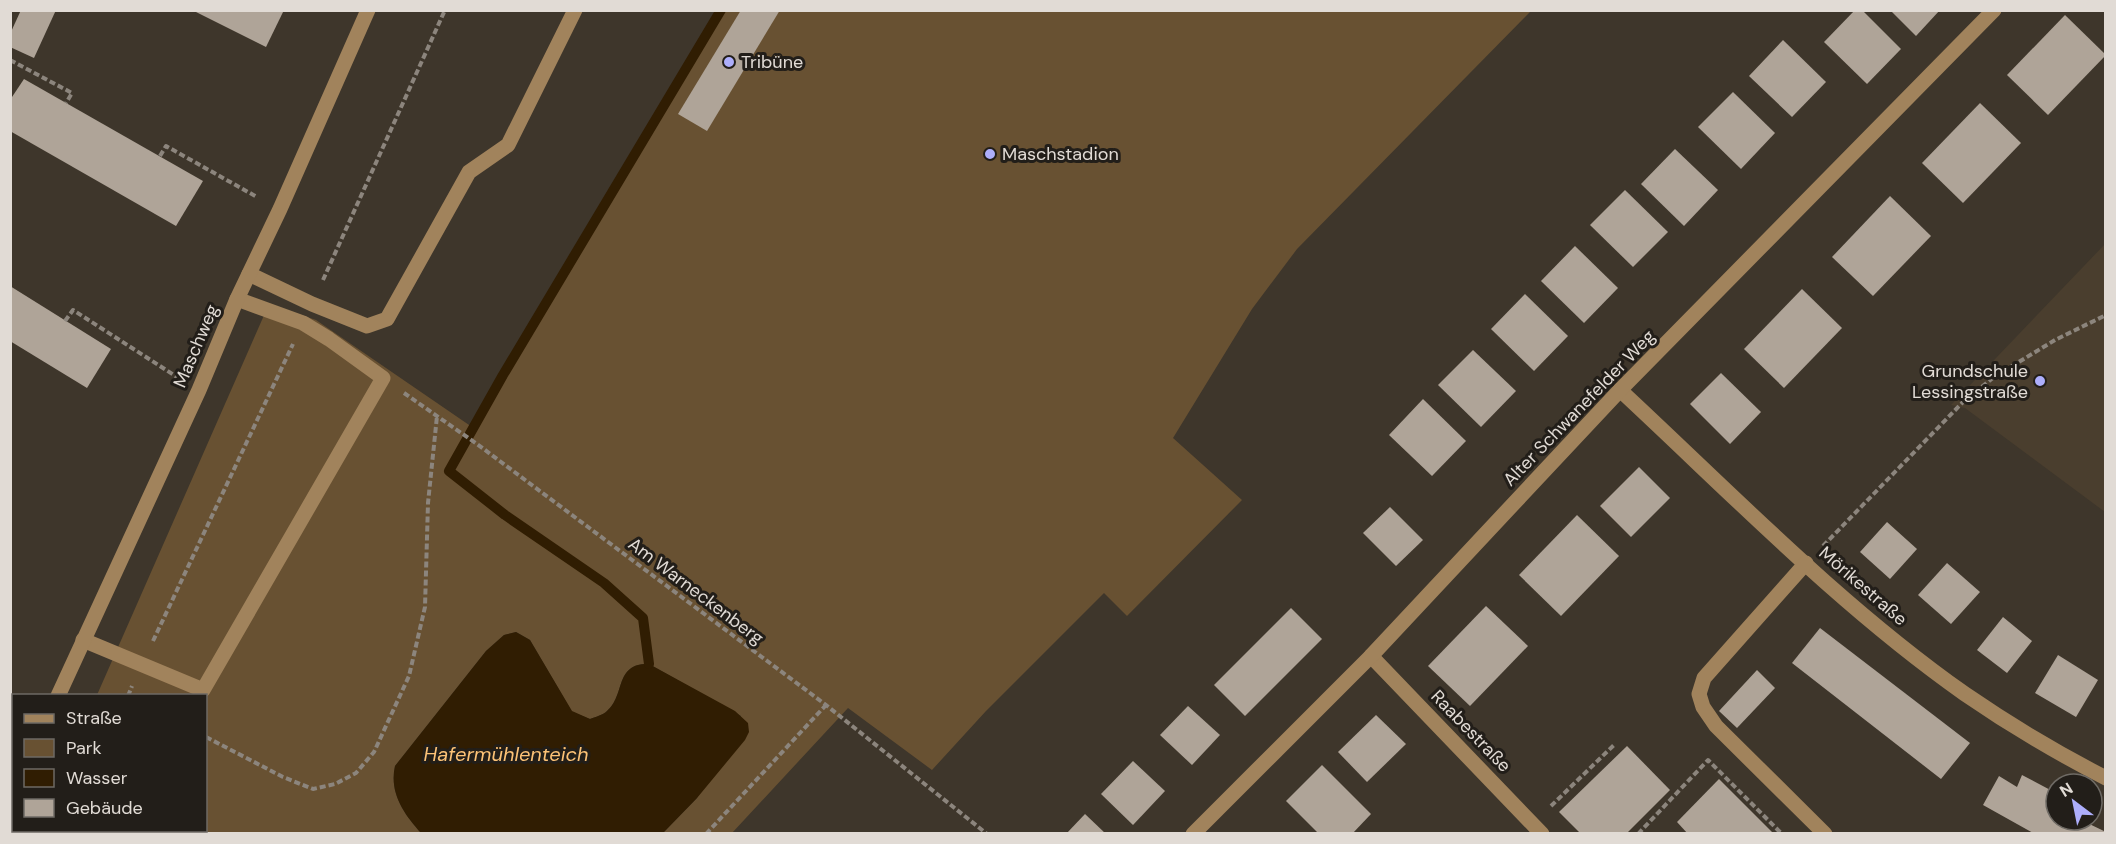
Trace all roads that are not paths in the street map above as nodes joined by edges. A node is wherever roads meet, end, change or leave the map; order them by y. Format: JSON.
{"nodes":[{"id":1,"x":368,"y":10,"type":"edge"},
{"id":2,"x":575,"y":10,"type":"edge"},
{"id":3,"x":1994,"y":10,"type":"edge"},
{"id":4,"x":249,"y":274,"type":"junction"},
{"id":5,"x":237,"y":299,"type":"junction"},
{"id":6,"x":1620,"y":390,"type":"junction"},
{"id":7,"x":1806,"y":563,"type":"junction"},
{"id":8,"x":83,"y":640,"type":"junction"},
{"id":9,"x":1371,"y":656,"type":"junction"},
{"id":10,"x":59,"y":694,"type":"edge"},
{"id":11,"x":2106,"y":778,"type":"edge"},
{"id":12,"x":1537,"y":829,"type":"edge"},
{"id":13,"x":1193,"y":834,"type":"edge"},
{"id":14,"x":1825,"y":834,"type":"edge"}],
"edges":[{"from":1,"to":4,"type":"street","name":"Maschweg"},
{"from":2,"to":4,"type":"street"},
{"from":3,"to":6,"type":"street","name":"Alter Schwanefelder Weg"},
{"from":4,"to":5,"type":"street","name":"Maschweg"},
{"from":5,"to":8,"type":"street","name":"Maschweg"},
{"from":5,"to":8,"type":"street"},
{"from":6,"to":7,"type":"street","name":"Mörikestraße"},
{"from":6,"to":9,"type":"street","name":"Alter Schwanefelder Weg"},
{"from":7,"to":11,"type":"street","name":"Mörikestraße"},
{"from":7,"to":14,"type":"street"},
{"from":8,"to":10,"type":"street","name":"Maschweg"},
{"from":9,"to":12,"type":"street","name":"Raabestraße"},
{"from":9,"to":13,"type":"street","name":"Alter Schwanefelder Weg"}]}
